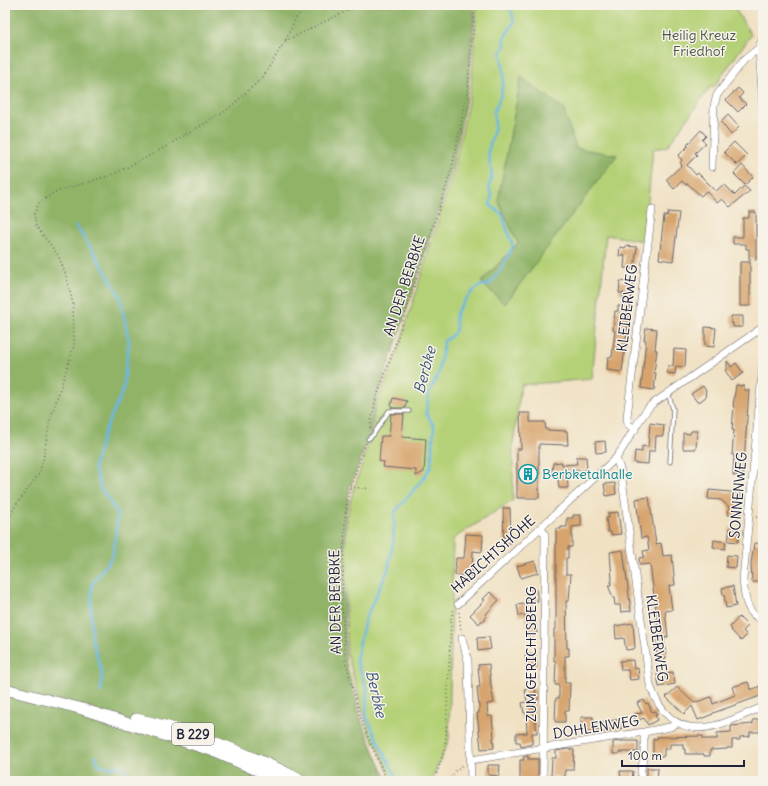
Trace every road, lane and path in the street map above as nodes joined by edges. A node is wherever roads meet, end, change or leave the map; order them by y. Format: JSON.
{"nodes":[{"id":1,"x":306,"y":5,"type":"edge"},
{"id":2,"x":359,"y":5,"type":"edge"},
{"id":3,"x":475,"y":5,"type":"edge"},
{"id":4,"x":763,"y":38,"type":"edge"},
{"id":5,"x":285,"y":41,"type":"junction"},
{"id":6,"x":759,"y":48,"type":"junction"},
{"id":7,"x":763,"y":106,"type":"edge"},
{"id":8,"x":712,"y":167,"type":"dead end"},
{"id":9,"x":652,"y":209,"type":"dead end"},
{"id":10,"x":763,"y":327,"type":"edge"},
{"id":11,"x":763,"y":364,"type":"edge"},
{"id":12,"x":668,"y":393,"type":"junction"},
{"id":13,"x":409,"y":411,"type":"dead end"},
{"id":14,"x":635,"y":430,"type":"junction"},
{"id":15,"x":368,"y":439,"type":"junction"},
{"id":16,"x":616,"y":458,"type":"junction"},
{"id":17,"x":670,"y":462,"type":"dead end"},
{"id":18,"x":350,"y":487,"type":"junction"},
{"id":19,"x":374,"y":488,"type":"dead end"},
{"id":20,"x":5,"y":525,"type":"edge"},
{"id":21,"x":541,"y":528,"type":"junction"},
{"id":22,"x":458,"y":604,"type":"junction"},
{"id":23,"x":763,"y":620,"type":"edge"},
{"id":24,"x":462,"y":638,"type":"joint"},
{"id":25,"x":5,"y":689,"type":"edge"},
{"id":26,"x":763,"y":707,"type":"edge"},
{"id":27,"x":79,"y":708,"type":"junction"},
{"id":28,"x":677,"y":723,"type":"junction"},
{"id":29,"x":644,"y":732,"type":"junction"},
{"id":30,"x":543,"y":748,"type":"junction"},
{"id":31,"x":471,"y":760,"type":"junction"},
{"id":32,"x":282,"y":781,"type":"edge"},
{"id":33,"x":301,"y":781,"type":"edge"},
{"id":34,"x":387,"y":781,"type":"edge"},
{"id":35,"x":434,"y":781,"type":"edge"},
{"id":36,"x":448,"y":781,"type":"edge"},
{"id":37,"x":471,"y":781,"type":"edge"},
{"id":38,"x":543,"y":781,"type":"edge"},
{"id":39,"x":641,"y":781,"type":"edge"}],
"edges":[{"from":1,"to":5,"type":"path"},
{"from":2,"to":5,"type":"path"},
{"from":3,"to":15,"type":"path","name":"AN DER BERBKE"},
{"from":4,"to":6,"type":"street"},
{"from":5,"to":20,"type":"path"},
{"from":6,"to":7,"type":"street"},
{"from":6,"to":8,"type":"street"},
{"from":9,"to":14,"type":"street","name":"KLEIBERWEG"},
{"from":10,"to":12,"type":"street","name":"HABICHTSHÖHE"},
{"from":11,"to":23,"type":"street","name":"SONNENWEG"},
{"from":12,"to":14,"type":"street","name":"HABICHTSHÖHE"},
{"from":12,"to":17,"type":"lane"},
{"from":13,"to":15,"type":"lane"},
{"from":14,"to":16,"type":"street","name":"HABICHTSHÖHE"},
{"from":15,"to":18,"type":"path","name":"AN DER BERBKE"},
{"from":16,"to":21,"type":"street","name":"HABICHTSHÖHE"},
{"from":16,"to":28,"type":"street","name":"KLEIBERWEG"},
{"from":18,"to":19,"type":"path"},
{"from":18,"to":34,"type":"path","name":"AN DER BERBKE"},
{"from":21,"to":22,"type":"street","name":"HABICHTSHÖHE"},
{"from":21,"to":30,"type":"street","name":"ZUM GERICHTSBERG"},
{"from":22,"to":24,"type":"path"},
{"from":22,"to":35,"type":"path","name":"HABICHTSHÖHE"},
{"from":24,"to":31,"type":"street"},
{"from":25,"to":27,"type":"main road","number":"B 229"},
{"from":26,"to":28,"type":"street","name":"KLEIBERWEG"},
{"from":27,"to":32,"type":"main road","number":"B 229"},
{"from":27,"to":33,"type":"main road","number":"B 229"},
{"from":28,"to":29,"type":"street","name":"DOHLENWEG"},
{"from":29,"to":30,"type":"street","name":"DOHLENWEG"},
{"from":29,"to":39,"type":"street"},
{"from":30,"to":31,"type":"street","name":"DOHLENWEG"},
{"from":30,"to":38,"type":"street","name":"ZUM GERICHTSBERG"},
{"from":31,"to":36,"type":"path"},
{"from":31,"to":37,"type":"street"}]}
